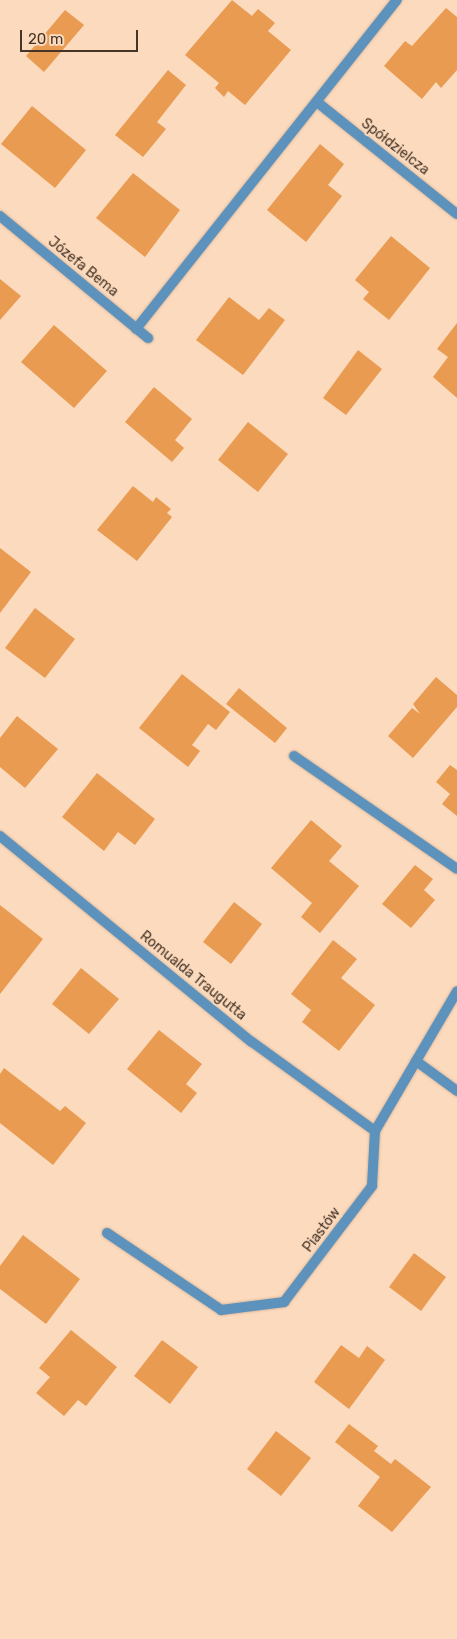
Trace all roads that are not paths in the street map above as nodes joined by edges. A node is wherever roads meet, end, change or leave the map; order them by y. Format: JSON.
{"nodes":[{"id":1,"x":397,"y":0,"type":"edge"},
{"id":2,"x":317,"y":102,"type":"junction"},
{"id":3,"x":457,"y":214,"type":"edge"},
{"id":4,"x":0,"y":216,"type":"edge"},
{"id":5,"x":136,"y":329,"type":"junction"},
{"id":6,"x":148,"y":338,"type":"dead end"},
{"id":7,"x":294,"y":756,"type":"dead end"},
{"id":8,"x":0,"y":836,"type":"edge"},
{"id":9,"x":457,"y":869,"type":"edge"},
{"id":10,"x":457,"y":992,"type":"edge"},
{"id":11,"x":416,"y":1061,"type":"junction"},
{"id":12,"x":457,"y":1091,"type":"edge"},
{"id":13,"x":375,"y":1131,"type":"junction"},
{"id":14,"x":107,"y":1233,"type":"dead end"}],
"edges":[{"from":1,"to":2,"type":"street"},
{"from":2,"to":3,"type":"street","name":"Spółdzielcza"},
{"from":2,"to":5,"type":"street"},
{"from":4,"to":5,"type":"street","name":"Józefa Bema"},
{"from":5,"to":6,"type":"street","name":"Józefa Bema"},
{"from":7,"to":9,"type":"street"},
{"from":8,"to":13,"type":"street","name":"Romualda Traugutta"},
{"from":10,"to":11,"type":"street","name":"Piastów"},
{"from":11,"to":12,"type":"street"},
{"from":11,"to":13,"type":"street","name":"Piastów"},
{"from":13,"to":14,"type":"street","name":"Piastów"}]}
